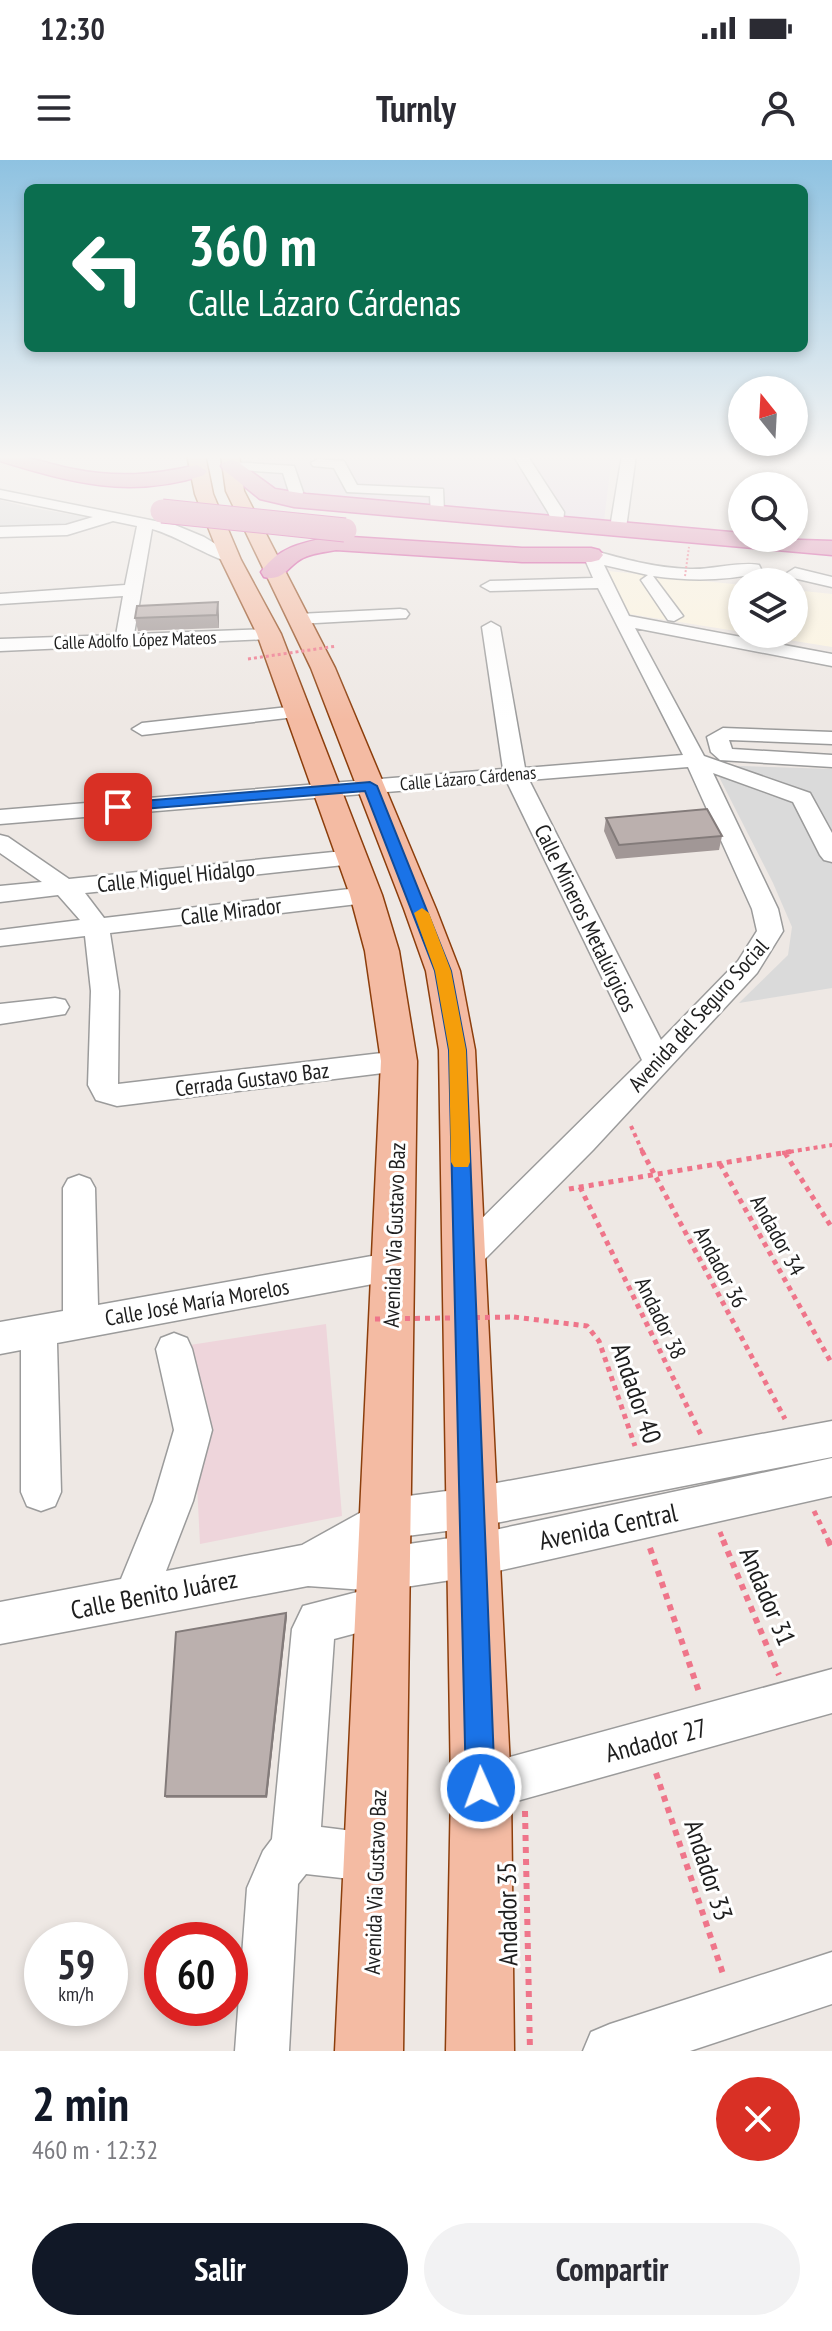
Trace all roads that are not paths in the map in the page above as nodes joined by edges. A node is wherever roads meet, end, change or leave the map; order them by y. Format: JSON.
{"nodes":[{"id":1,"x":148,"y":543,"type":"edge"},
{"id":2,"x":201,"y":543,"type":"edge"},
{"id":3,"x":225,"y":543,"type":"edge"},
{"id":4,"x":260,"y":543,"type":"edge"},
{"id":5,"x":335,"y":543,"type":"edge"},
{"id":6,"x":340,"y":543,"type":"edge"},
{"id":7,"x":443,"y":543,"type":"edge"},
{"id":8,"x":470,"y":543,"type":"edge"},
{"id":9,"x":498,"y":543,"type":"edge"},
{"id":10,"x":808,"y":546,"type":"edge"},
{"id":11,"x":832,"y":548,"type":"edge"},
{"id":12,"x":805,"y":552,"type":"edge"},
{"id":13,"x":832,"y":559,"type":"edge"},
{"id":14,"x":231,"y":560,"type":"junction"},
{"id":15,"x":596,"y":564,"type":"junction"},
{"id":16,"x":832,"y":566,"type":"edge"},
{"id":17,"x":273,"y":572,"type":"junction"},
{"id":18,"x":832,"y":579,"type":"edge"},
{"id":19,"x":649,"y":580,"type":"junction"},
{"id":20,"x":490,"y":586,"type":"dead end"},
{"id":21,"x":708,"y":586,"type":"dead end"},
{"id":22,"x":133,"y":590,"type":"junction"},
{"id":23,"x":0,"y":599,"type":"edge"},
{"id":24,"x":400,"y":614,"type":"dead end"},
{"id":25,"x":674,"y":616,"type":"dead end"},
{"id":26,"x":623,"y":624,"type":"junction"},
{"id":27,"x":284,"y":627,"type":"junction"},
{"id":28,"x":491,"y":627,"type":"dead end"},
{"id":29,"x":124,"y":641,"type":"junction"},
{"id":30,"x":0,"y":645,"type":"edge"},
{"id":31,"x":832,"y":660,"type":"edge"},
{"id":32,"x":832,"y":667,"type":"edge"},
{"id":33,"x":297,"y":712,"type":"junction"},
{"id":34,"x":142,"y":729,"type":"dead end"},
{"id":35,"x":832,"y":738,"type":"edge"},
{"id":36,"x":701,"y":750,"type":"junction"},
{"id":37,"x":832,"y":761,"type":"edge"},
{"id":38,"x":515,"y":775,"type":"junction"},
{"id":39,"x":370,"y":786,"type":"junction"},
{"id":40,"x":325,"y":790,"type":"junction"},
{"id":41,"x":0,"y":817,"type":"edge"},
{"id":42,"x":0,"y":842,"type":"edge"},
{"id":43,"x":832,"y":855,"type":"edge"},
{"id":44,"x":353,"y":857,"type":"junction"},
{"id":45,"x":61,"y":888,"type":"junction"},
{"id":46,"x":0,"y":894,"type":"edge"},
{"id":47,"x":366,"y":895,"type":"junction"},
{"id":48,"x":96,"y":926,"type":"junction"},
{"id":49,"x":0,"y":938,"type":"edge"},
{"id":50,"x":55,"y":1007,"type":"dead end"},
{"id":51,"x":0,"y":1014,"type":"edge"},
{"id":52,"x":399,"y":1061,"type":"junction"},
{"id":53,"x":657,"y":1062,"type":"junction"},
{"id":54,"x":79,"y":1188,"type":"dead end"},
{"id":55,"x":464,"y":1258,"type":"junction"},
{"id":56,"x":394,"y":1266,"type":"junction"},
{"id":57,"x":81,"y":1324,"type":"junction"},
{"id":58,"x":39,"y":1331,"type":"junction"},
{"id":59,"x":0,"y":1338,"type":"edge"},
{"id":60,"x":174,"y":1349,"type":"dead end"},
{"id":61,"x":816,"y":1461,"type":"edge"},
{"id":62,"x":41,"y":1492,"type":"dead end"},
{"id":63,"x":471,"y":1532,"type":"junction"},
{"id":64,"x":384,"y":1565,"type":"junction"},
{"id":65,"x":134,"y":1598,"type":"junction"},
{"id":66,"x":0,"y":1623,"type":"edge"},
{"id":67,"x":811,"y":1697,"type":"edge"},
{"id":68,"x":503,"y":1782,"type":"junction"},
{"id":69,"x":295,"y":1848,"type":"junction"},
{"id":70,"x":377,"y":1858,"type":"junction"},
{"id":71,"x":832,"y":1978,"type":"edge"},
{"id":72,"x":262,"y":2051,"type":"edge"},
{"id":73,"x":369,"y":2051,"type":"edge"},
{"id":74,"x":480,"y":2051,"type":"edge"},
{"id":75,"x":610,"y":2051,"type":"edge"}],
"edges":[{"from":1,"to":22,"type":"street"},
{"from":2,"to":14,"type":"street"},
{"from":3,"to":14,"type":"main road","name":"Avenida Via Gustavo Baz"},
{"from":4,"to":17,"type":"main road","name":"Avenida Via Gustavo Baz"},
{"from":5,"to":17,"type":"highway"},
{"from":6,"to":15,"type":"highway"},
{"from":7,"to":15,"type":"highway","bridge":true},
{"from":8,"to":15,"type":"highway"},
{"from":9,"to":15,"type":"highway"},
{"from":10,"to":11,"type":"highway"},
{"from":12,"to":13,"type":"highway"},
{"from":14,"to":27,"type":"main road","name":"Avenida Via Gustavo Baz"},
{"from":15,"to":16,"type":"highway"},
{"from":15,"to":18,"type":"highway"},
{"from":15,"to":19,"type":"street"},
{"from":15,"to":20,"type":"street"},
{"from":15,"to":26,"type":"street","name":"Avenida del Seguro Social"},
{"from":17,"to":27,"type":"main road","name":"Avenida Via Gustavo Baz"},
{"from":19,"to":21,"type":"street"},
{"from":19,"to":25,"type":"street"},
{"from":22,"to":23,"type":"street"},
{"from":22,"to":29,"type":"street"},
{"from":24,"to":27,"type":"street","name":"Calle Adolfo López Mateos"},
{"from":26,"to":31,"type":"street"},
{"from":26,"to":32,"type":"street"},
{"from":26,"to":36,"type":"street","name":"Avenida del Seguro Social"},
{"from":27,"to":29,"type":"street","name":"Calle Adolfo López Mateos"},
{"from":27,"to":33,"type":"main road","name":"Avenida Via Gustavo Baz"},
{"from":27,"to":39,"type":"main road","name":"Avenida Via Gustavo Baz"},
{"from":28,"to":38,"type":"street","name":"Calle Mineros Metalúrgicos"},
{"from":29,"to":30,"type":"street","name":"Calle Adolfo López Mateos"},
{"from":33,"to":34,"type":"street"},
{"from":33,"to":40,"type":"main road","name":"Avenida Via Gustavo Baz"},
{"from":35,"to":36,"type":"street"},
{"from":36,"to":37,"type":"street"},
{"from":36,"to":38,"type":"street","name":"Calle Lázaro Cárdenas"},
{"from":36,"to":43,"type":"street"},
{"from":36,"to":53,"type":"street","name":"Avenida del Seguro Social"},
{"from":38,"to":39,"type":"street","name":"Calle Lázaro Cárdenas"},
{"from":38,"to":53,"type":"street","name":"Calle Mineros Metalúrgicos"},
{"from":39,"to":40,"type":"street","name":"Calle Lázaro Cárdenas"},
{"from":39,"to":55,"type":"main road","name":"Avenida Via Gustavo Baz"},
{"from":40,"to":41,"type":"street","name":"Calle Lázaro Cárdenas"},
{"from":40,"to":44,"type":"main road","name":"Avenida Via Gustavo Baz"},
{"from":42,"to":45,"type":"street"},
{"from":44,"to":45,"type":"street","name":"Calle Miguel Hidalgo"},
{"from":44,"to":47,"type":"main road","name":"Avenida Via Gustavo Baz"},
{"from":45,"to":46,"type":"street","name":"Calle Miguel Hidalgo"},
{"from":45,"to":48,"type":"street"},
{"from":47,"to":48,"type":"street","name":"Calle Mirador"},
{"from":47,"to":52,"type":"main road","name":"Avenida Via Gustavo Baz"},
{"from":48,"to":49,"type":"street","name":"Calle Mirador"},
{"from":48,"to":52,"type":"street","name":"Cerrada Gustavo Baz"},
{"from":50,"to":51,"type":"street"},
{"from":52,"to":56,"type":"main road","name":"Avenida Via Gustavo Baz"},
{"from":53,"to":55,"type":"street","name":"Avenida del Seguro Social"},
{"from":54,"to":57,"type":"street"},
{"from":55,"to":63,"type":"main road","name":"Avenida Via Gustavo Baz"},
{"from":56,"to":57,"type":"street","name":"Calle José María Morelos"},
{"from":56,"to":64,"type":"main road","name":"Avenida Via Gustavo Baz"},
{"from":57,"to":58,"type":"street","name":"Calle José María Morelos"},
{"from":58,"to":59,"type":"street","name":"Calle José María Morelos"},
{"from":58,"to":62,"type":"street"},
{"from":60,"to":65,"type":"street"},
{"from":61,"to":63,"type":"street","name":"Avenida Central"},
{"from":61,"to":63,"type":"street","name":"Avenida Central"},
{"from":63,"to":64,"type":"street","name":"Avenida Central"},
{"from":63,"to":68,"type":"main road","name":"Avenida Via Gustavo Baz"},
{"from":64,"to":65,"type":"street","name":"Calle Benito Juárez"},
{"from":64,"to":69,"type":"street"},
{"from":64,"to":70,"type":"main road","name":"Avenida Via Gustavo Baz"},
{"from":65,"to":66,"type":"street","name":"Calle Benito Juárez"},
{"from":67,"to":68,"type":"street","name":"Andador 27"},
{"from":68,"to":74,"type":"main road","name":"Avenida Via Gustavo Baz"},
{"from":69,"to":70,"type":"street"},
{"from":69,"to":72,"type":"street"},
{"from":70,"to":73,"type":"main road","name":"Avenida Via Gustavo Baz"},
{"from":71,"to":75,"type":"street"}]}
